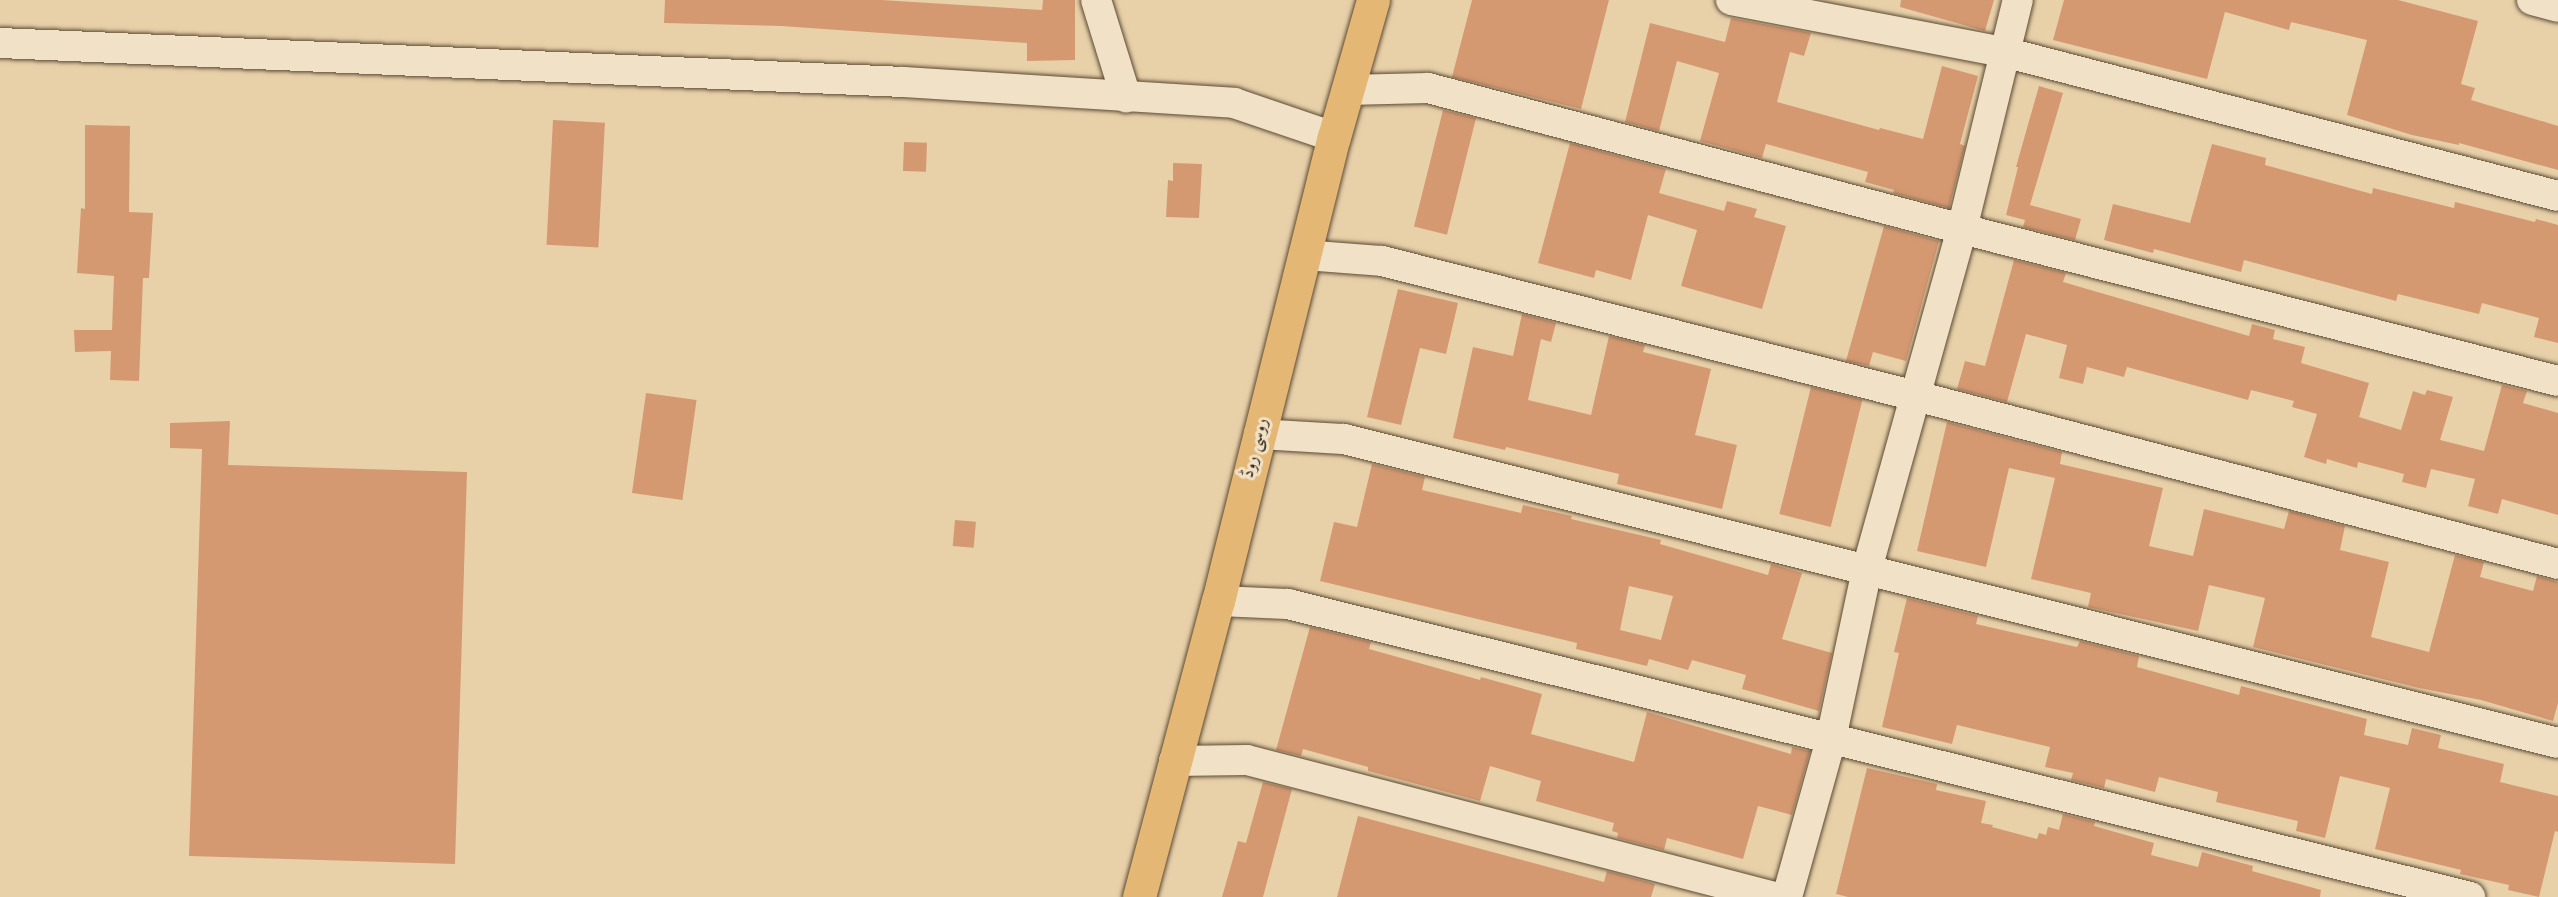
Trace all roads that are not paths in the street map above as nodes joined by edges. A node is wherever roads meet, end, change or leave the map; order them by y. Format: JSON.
{"nodes":[{"id":1,"x":1095,"y":0,"type":"edge"},
{"id":2,"x":1373,"y":0,"type":"edge"},
{"id":3,"x":1731,"y":0,"type":"edge"},
{"id":4,"x":2018,"y":0,"type":"edge"},
{"id":5,"x":2532,"y":0,"type":"edge"},
{"id":6,"x":2558,"y":7,"type":"edge"},
{"id":7,"x":0,"y":43,"type":"edge"},
{"id":8,"x":2004,"y":52,"type":"junction"},
{"id":9,"x":1347,"y":90,"type":"junction"},
{"id":10,"x":1126,"y":97,"type":"junction"},
{"id":11,"x":1334,"y":137,"type":"junction"},
{"id":12,"x":2558,"y":196,"type":"edge"},
{"id":13,"x":1962,"y":229,"type":"junction"},
{"id":14,"x":1304,"y":255,"type":"junction"},
{"id":15,"x":2558,"y":381,"type":"edge"},
{"id":16,"x":1916,"y":396,"type":"junction"},
{"id":17,"x":1259,"y":434,"type":"junction"},
{"id":18,"x":2558,"y":564,"type":"edge"},
{"id":19,"x":1867,"y":568,"type":"junction"},
{"id":20,"x":1218,"y":601,"type":"junction"},
{"id":21,"x":1831,"y":739,"type":"junction"},
{"id":22,"x":2558,"y":743,"type":"edge"},
{"id":23,"x":1174,"y":761,"type":"junction"},
{"id":24,"x":1139,"y":897,"type":"edge"},
{"id":25,"x":1775,"y":897,"type":"edge"},
{"id":26,"x":1787,"y":897,"type":"edge"},
{"id":27,"x":2470,"y":897,"type":"edge"}],
"edges":[{"from":1,"to":10,"type":"street"},
{"from":2,"to":9,"type":"main road","name":"روسی روڈ"},
{"from":3,"to":8,"type":"street"},
{"from":4,"to":8,"type":"street"},
{"from":5,"to":6,"type":"street"},
{"from":7,"to":10,"type":"street"},
{"from":8,"to":12,"type":"street"},
{"from":8,"to":13,"type":"street"},
{"from":9,"to":11,"type":"main road","name":"روسی روڈ"},
{"from":9,"to":13,"type":"street"},
{"from":10,"to":11,"type":"street"},
{"from":11,"to":14,"type":"main road","name":"روسی روڈ"},
{"from":13,"to":15,"type":"street"},
{"from":13,"to":16,"type":"street"},
{"from":14,"to":16,"type":"street"},
{"from":14,"to":17,"type":"main road","name":"روسی روڈ"},
{"from":16,"to":18,"type":"street"},
{"from":16,"to":19,"type":"street"},
{"from":17,"to":19,"type":"street"},
{"from":17,"to":20,"type":"main road","name":"روسی روڈ"},
{"from":19,"to":21,"type":"street"},
{"from":19,"to":22,"type":"street"},
{"from":20,"to":21,"type":"street"},
{"from":20,"to":23,"type":"main road","name":"روسی روڈ"},
{"from":21,"to":26,"type":"street"},
{"from":21,"to":27,"type":"street"},
{"from":23,"to":24,"type":"main road","name":"روسی روڈ"},
{"from":23,"to":25,"type":"street"}]}
